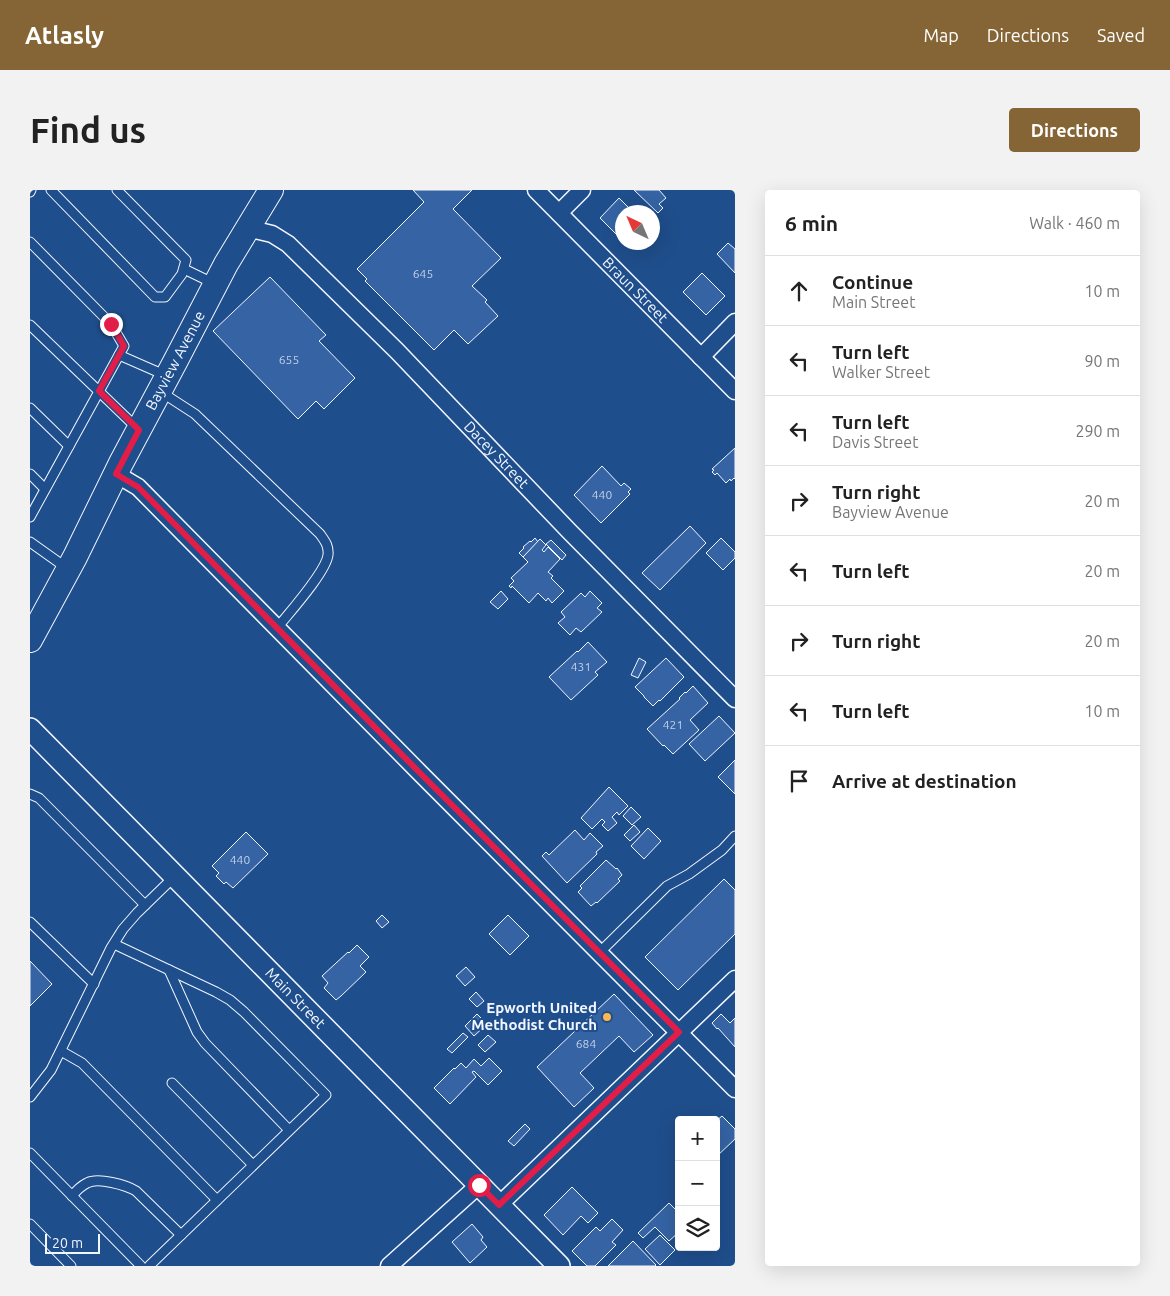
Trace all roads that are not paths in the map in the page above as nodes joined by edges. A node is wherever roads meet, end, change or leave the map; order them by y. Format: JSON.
{"nodes":[{"id":1,"x":51,"y":190,"type":"edge"},
{"id":2,"x":117,"y":190,"type":"edge"},
{"id":3,"x":271,"y":190,"type":"edge"},
{"id":4,"x":536,"y":190,"type":"edge"},
{"id":5,"x":582,"y":190,"type":"edge"},
{"id":6,"x":559,"y":213,"type":"junction"},
{"id":7,"x":247,"y":228,"type":"junction"},
{"id":8,"x":30,"y":242,"type":"edge"},
{"id":9,"x":184,"y":269,"type":"junction"},
{"id":10,"x":215,"y":284,"type":"junction"},
{"id":11,"x":735,"y":322,"type":"edge"},
{"id":12,"x":30,"y":325,"type":"edge"},
{"id":13,"x":119,"y":355,"type":"junction"},
{"id":14,"x":701,"y":357,"type":"junction"},
{"id":15,"x":164,"y":384,"type":"junction"},
{"id":16,"x":99,"y":391,"type":"junction"},
{"id":17,"x":735,"y":391,"type":"edge"},
{"id":18,"x":30,"y":408,"type":"edge"},
{"id":19,"x":139,"y":430,"type":"junction"},
{"id":20,"x":69,"y":446,"type":"junction"},
{"id":21,"x":30,"y":474,"type":"edge"},
{"id":22,"x":116,"y":474,"type":"junction"},
{"id":23,"x":45,"y":489,"type":"junction"},
{"id":24,"x":30,"y":517,"type":"edge"},
{"id":25,"x":30,"y":542,"type":"edge"},
{"id":26,"x":68,"y":569,"type":"junction"},
{"id":27,"x":277,"y":628,"type":"junction"},
{"id":28,"x":30,"y":640,"type":"edge"},
{"id":29,"x":735,"y":699,"type":"edge"},
{"id":30,"x":30,"y":729,"type":"edge"},
{"id":31,"x":30,"y":794,"type":"edge"},
{"id":32,"x":735,"y":836,"type":"edge"},
{"id":33,"x":174,"y":876,"type":"junction"},
{"id":34,"x":146,"y":905,"type":"junction"},
{"id":35,"x":30,"y":922,"type":"edge"},
{"id":36,"x":114,"y":944,"type":"junction"},
{"id":37,"x":600,"y":953,"type":"junction"},
{"id":38,"x":169,"y":970,"type":"junction"},
{"id":39,"x":735,"y":979,"type":"edge"},
{"id":40,"x":94,"y":984,"type":"junction"},
{"id":41,"x":679,"y":1032,"type":"junction"},
{"id":42,"x":61,"y":1051,"type":"junction"},
{"id":43,"x":172,"y":1083,"type":"dead end"},
{"id":44,"x":735,"y":1089,"type":"edge"},
{"id":45,"x":30,"y":1097,"type":"edge"},
{"id":46,"x":289,"y":1130,"type":"junction"},
{"id":47,"x":30,"y":1153,"type":"edge"},
{"id":48,"x":253,"y":1166,"type":"junction"},
{"id":49,"x":479,"y":1185,"type":"junction"},
{"id":50,"x":72,"y":1196,"type":"junction"},
{"id":51,"x":217,"y":1200,"type":"junction"},
{"id":52,"x":499,"y":1205,"type":"junction"},
{"id":53,"x":30,"y":1224,"type":"edge"},
{"id":54,"x":181,"y":1236,"type":"junction"},
{"id":55,"x":71,"y":1266,"type":"edge"},
{"id":56,"x":141,"y":1266,"type":"edge"},
{"id":57,"x":150,"y":1266,"type":"edge"},
{"id":58,"x":389,"y":1266,"type":"edge"},
{"id":59,"x":559,"y":1266,"type":"edge"}],
"edges":[{"from":1,"to":9,"type":"lane"},
{"from":2,"to":9,"type":"lane"},
{"from":3,"to":7,"type":"main road","name":"Bayview Avenue"},
{"from":4,"to":6,"type":"street","name":"Braun Street"},
{"from":5,"to":6,"type":"street"},
{"from":6,"to":14,"type":"street","name":"Braun Street"},
{"from":7,"to":10,"type":"main road","name":"Bayview Avenue"},
{"from":7,"to":29,"type":"street","name":"Dacey Street"},
{"from":8,"to":13,"type":"lane"},
{"from":9,"to":10,"type":"lane"},
{"from":10,"to":15,"type":"main road","name":"Bayview Avenue"},
{"from":11,"to":14,"type":"street"},
{"from":12,"to":16,"type":"lane"},
{"from":13,"to":15,"type":"lane"},
{"from":13,"to":16,"type":"lane"},
{"from":14,"to":17,"type":"street","name":"Braun Street"},
{"from":15,"to":19,"type":"main road","name":"Bayview Avenue"},
{"from":15,"to":27,"type":"lane"},
{"from":16,"to":19,"type":"lane"},
{"from":16,"to":20,"type":"lane"},
{"from":18,"to":20,"type":"lane"},
{"from":19,"to":22,"type":"main road","name":"Bayview Avenue"},
{"from":20,"to":23,"type":"lane"},
{"from":21,"to":23,"type":"lane"},
{"from":22,"to":26,"type":"main road","name":"Bayview Avenue"},
{"from":22,"to":27,"type":"street"},
{"from":23,"to":24,"type":"lane"},
{"from":25,"to":26,"type":"lane"},
{"from":26,"to":28,"type":"main road","name":"Bayview Avenue"},
{"from":27,"to":37,"type":"street"},
{"from":30,"to":33,"type":"street","name":"Main Street"},
{"from":31,"to":34,"type":"lane"},
{"from":32,"to":37,"type":"lane"},
{"from":33,"to":34,"type":"lane"},
{"from":33,"to":49,"type":"street","name":"Main Street"},
{"from":34,"to":36,"type":"lane"},
{"from":35,"to":40,"type":"lane"},
{"from":36,"to":38,"type":"lane"},
{"from":36,"to":40,"type":"lane"},
{"from":37,"to":41,"type":"street"},
{"from":38,"to":46,"type":"lane"},
{"from":38,"to":46,"type":"lane"},
{"from":39,"to":41,"type":"street"},
{"from":40,"to":42,"type":"lane"},
{"from":41,"to":44,"type":"street"},
{"from":41,"to":52,"type":"street"},
{"from":42,"to":45,"type":"lane"},
{"from":42,"to":51,"type":"lane"},
{"from":43,"to":48,"type":"lane"},
{"from":46,"to":48,"type":"lane"},
{"from":47,"to":50,"type":"lane"},
{"from":48,"to":51,"type":"lane"},
{"from":49,"to":52,"type":"street","name":"Main Street"},
{"from":49,"to":58,"type":"street"},
{"from":50,"to":54,"type":"lane"},
{"from":50,"to":56,"type":"lane"},
{"from":51,"to":54,"type":"lane"},
{"from":52,"to":59,"type":"street","name":"Main Street"},
{"from":53,"to":55,"type":"lane"},
{"from":54,"to":57,"type":"lane"}]}
